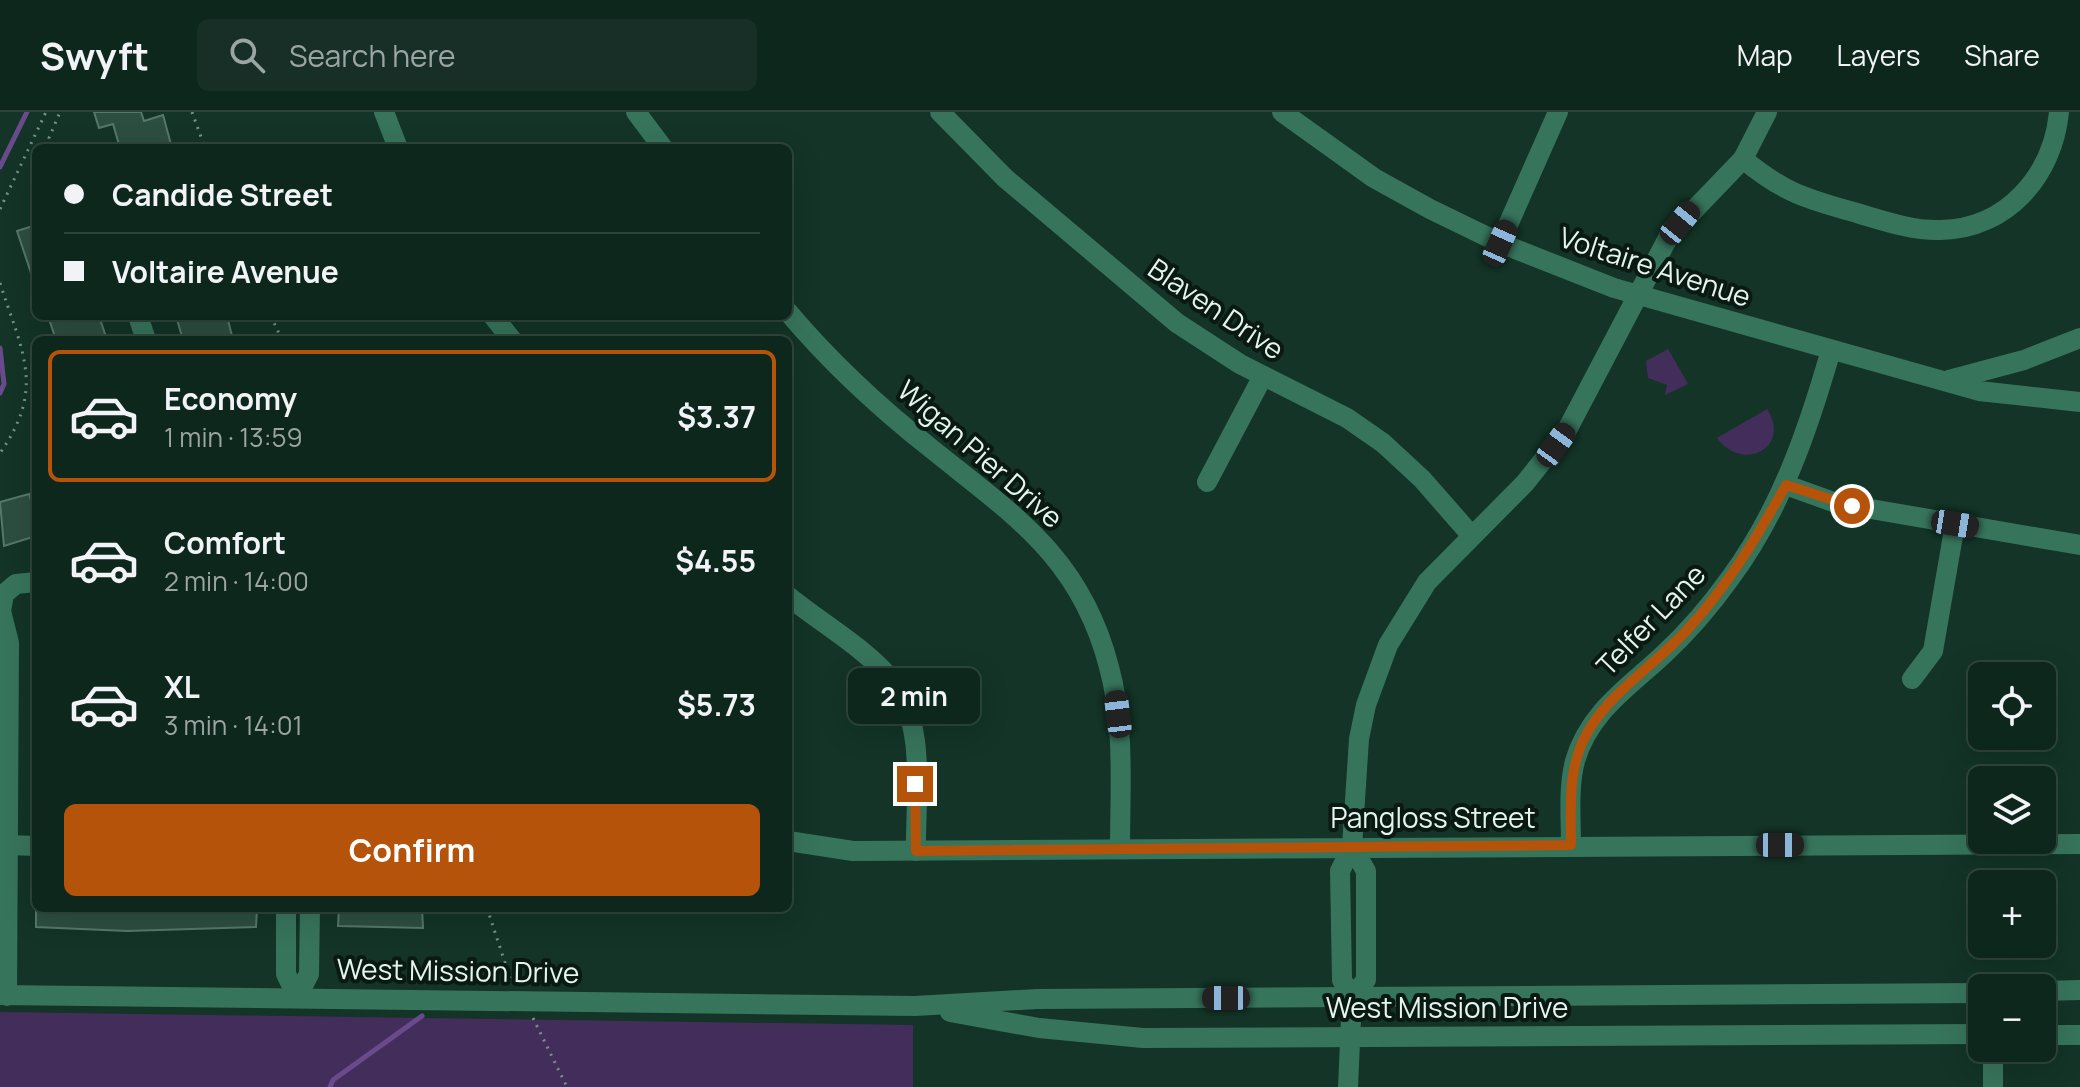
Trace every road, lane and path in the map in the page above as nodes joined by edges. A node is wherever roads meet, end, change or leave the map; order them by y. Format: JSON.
{"nodes":[{"id":1,"x":46,"y":112,"type":"edge"},
{"id":2,"x":60,"y":112,"type":"edge"},
{"id":3,"x":192,"y":112,"type":"edge"},
{"id":4,"x":384,"y":112,"type":"edge"},
{"id":5,"x":636,"y":112,"type":"edge"},
{"id":6,"x":940,"y":112,"type":"edge"},
{"id":7,"x":1282,"y":112,"type":"edge"},
{"id":8,"x":1558,"y":112,"type":"edge"},
{"id":9,"x":1767,"y":112,"type":"edge"},
{"id":10,"x":2059,"y":112,"type":"edge"},
{"id":11,"x":51,"y":144,"type":"edge"},
{"id":12,"x":204,"y":144,"type":"edge"},
{"id":13,"x":396,"y":144,"type":"edge"},
{"id":14,"x":660,"y":144,"type":"edge"},
{"id":15,"x":1743,"y":159,"type":"junction"},
{"id":16,"x":0,"y":209,"type":"edge"},
{"id":17,"x":1500,"y":243,"type":"junction"},
{"id":18,"x":0,"y":283,"type":"edge"},
{"id":19,"x":1636,"y":295,"type":"junction"},
{"id":20,"x":792,"y":316,"type":"edge"},
{"id":21,"x":496,"y":320,"type":"edge"},
{"id":22,"x":509,"y":336,"type":"edge"},
{"id":23,"x":2080,"y":338,"type":"edge"},
{"id":24,"x":1831,"y":350,"type":"junction"},
{"id":25,"x":1263,"y":376,"type":"junction"},
{"id":26,"x":1949,"y":380,"type":"junction"},
{"id":27,"x":2080,"y":402,"type":"edge"},
{"id":28,"x":0,"y":453,"type":"edge"},
{"id":29,"x":1207,"y":482,"type":"dead end"},
{"id":30,"x":1786,"y":485,"type":"junction"},
{"id":31,"x":1955,"y":524,"type":"junction"},
{"id":32,"x":1471,"y":535,"type":"junction"},
{"id":33,"x":2080,"y":545,"type":"edge"},
{"id":34,"x":32,"y":582,"type":"edge"},
{"id":35,"x":792,"y":599,"type":"edge"},
{"id":36,"x":1912,"y":679,"type":"dead end"},
{"id":37,"x":792,"y":842,"type":"edge"},
{"id":38,"x":2080,"y":844,"type":"edge"},
{"id":39,"x":8,"y":845,"type":"junction"},
{"id":40,"x":1571,"y":845,"type":"junction"},
{"id":41,"x":32,"y":846,"type":"edge"},
{"id":42,"x":1352,"y":847,"type":"junction"},
{"id":43,"x":1120,"y":849,"type":"junction"},
{"id":44,"x":916,"y":851,"type":"junction"},
{"id":45,"x":286,"y":912,"type":"edge"},
{"id":46,"x":310,"y":912,"type":"edge"},
{"id":47,"x":488,"y":912,"type":"edge"},
{"id":48,"x":513,"y":978,"type":"dead end"},
{"id":49,"x":2080,"y":990,"type":"edge"},
{"id":50,"x":2056,"y":991,"type":"edge"},
{"id":51,"x":1968,"y":994,"type":"edge"},
{"id":52,"x":3,"y":995,"type":"edge"},
{"id":53,"x":297,"y":997,"type":"junction"},
{"id":54,"x":525,"y":1000,"type":"junction"},
{"id":55,"x":915,"y":1006,"type":"junction"},
{"id":56,"x":1351,"y":1017,"type":"junction"},
{"id":57,"x":1968,"y":1034,"type":"edge"},
{"id":58,"x":2056,"y":1035,"type":"edge"},
{"id":59,"x":2080,"y":1035,"type":"edge"},
{"id":60,"x":1993,"y":1062,"type":"edge"},
{"id":61,"x":567,"y":1087,"type":"edge"},
{"id":62,"x":1348,"y":1087,"type":"edge"},
{"id":63,"x":1993,"y":1087,"type":"edge"}],
"edges":[{"from":1,"to":16,"type":"path"},
{"from":2,"to":11,"type":"path"},
{"from":3,"to":12,"type":"path"},
{"from":4,"to":13,"type":"street"},
{"from":5,"to":14,"type":"street"},
{"from":6,"to":25,"type":"street","name":"Blaven Drive"},
{"from":7,"to":17,"type":"street","name":"Voltaire Avenue"},
{"from":8,"to":17,"type":"street"},
{"from":9,"to":15,"type":"street"},
{"from":10,"to":15,"type":"street"},
{"from":15,"to":19,"type":"street"},
{"from":17,"to":19,"type":"street","name":"Voltaire Avenue"},
{"from":18,"to":28,"type":"path"},
{"from":19,"to":24,"type":"street","name":"Voltaire Avenue"},
{"from":19,"to":32,"type":"street"},
{"from":20,"to":43,"type":"street","name":"Wigan Pier Drive"},
{"from":21,"to":22,"type":"street"},
{"from":23,"to":26,"type":"street","name":"Voltaire Avenue"},
{"from":24,"to":26,"type":"street","name":"Voltaire Avenue"},
{"from":24,"to":30,"type":"street","name":"Telfer Lane"},
{"from":25,"to":29,"type":"street"},
{"from":25,"to":32,"type":"street","name":"Blaven Drive"},
{"from":26,"to":27,"type":"street","name":"Voltaire Avenue"},
{"from":30,"to":31,"type":"street"},
{"from":30,"to":40,"type":"street","name":"Telfer Lane"},
{"from":31,"to":33,"type":"street"},
{"from":31,"to":36,"type":"street"},
{"from":32,"to":42,"type":"street"},
{"from":34,"to":39,"type":"street"},
{"from":35,"to":44,"type":"street"},
{"from":37,"to":44,"type":"street","name":"Pangloss Street"},
{"from":38,"to":40,"type":"street","name":"Pangloss Street"},
{"from":39,"to":41,"type":"street"},
{"from":39,"to":52,"type":"street"},
{"from":40,"to":42,"type":"street","name":"Pangloss Street"},
{"from":42,"to":43,"type":"street","name":"Pangloss Street"},
{"from":42,"to":56,"type":"street"},
{"from":43,"to":44,"type":"street","name":"Pangloss Street"},
{"from":45,"to":53,"type":"street"},
{"from":46,"to":53,"type":"street"},
{"from":47,"to":48,"type":"path"},
{"from":49,"to":50,"type":"street"},
{"from":51,"to":56,"type":"street","name":"West Mission Drive"},
{"from":52,"to":53,"type":"street","name":"West Mission Drive"},
{"from":53,"to":54,"type":"street","name":"West Mission Drive"},
{"from":54,"to":55,"type":"street","name":"West Mission Drive"},
{"from":54,"to":61,"type":"path"},
{"from":55,"to":56,"type":"street","name":"West Mission Drive"},
{"from":55,"to":56,"type":"street","name":"West Mission Drive"},
{"from":56,"to":57,"type":"street","name":"West Mission Drive"},
{"from":56,"to":62,"type":"street"},
{"from":58,"to":59,"type":"street"},
{"from":60,"to":63,"type":"street"}]}
